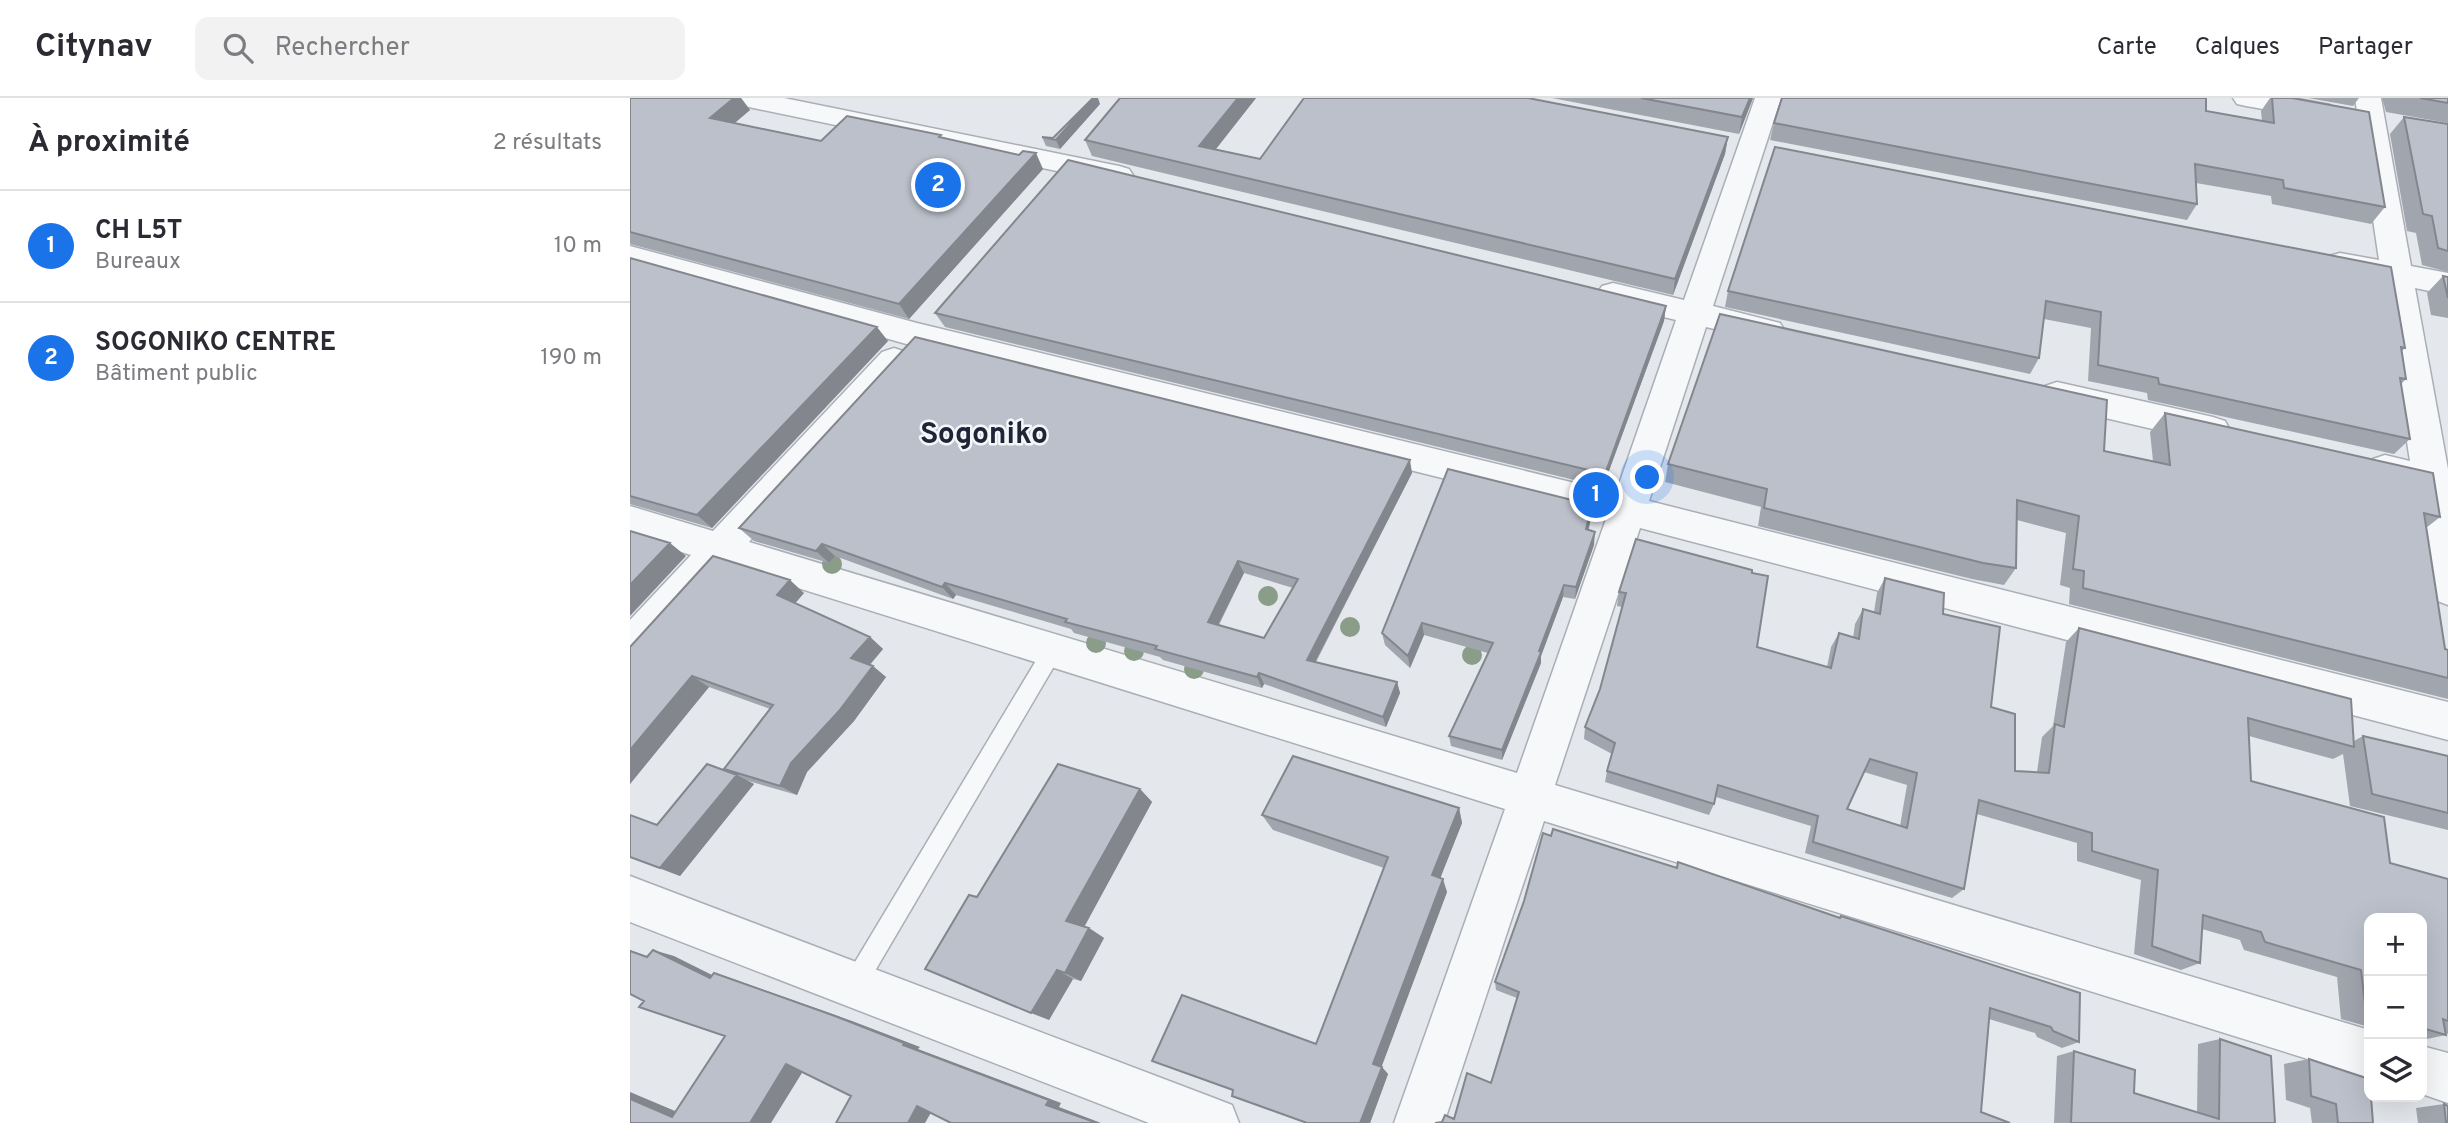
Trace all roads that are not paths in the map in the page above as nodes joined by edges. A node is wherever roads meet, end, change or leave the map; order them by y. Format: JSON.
{"nodes":[{"id":1,"x":744,"y":98,"type":"edge"},
{"id":2,"x":1768,"y":98,"type":"edge"},
{"id":3,"x":2246,"y":98,"type":"edge"},
{"id":4,"x":2379,"y":114,"type":"edge"},
{"id":5,"x":1091,"y":134,"type":"edge"},
{"id":6,"x":1067,"y":162,"type":"junction"},
{"id":7,"x":1147,"y":181,"type":"edge"},
{"id":8,"x":1040,"y":192,"type":"edge"},
{"id":9,"x":630,"y":256,"type":"edge"},
{"id":10,"x":2316,"y":258,"type":"edge"},
{"id":11,"x":2397,"y":274,"type":"junction"},
{"id":12,"x":2448,"y":284,"type":"edge"},
{"id":13,"x":1588,"y":288,"type":"edge"},
{"id":14,"x":944,"y":304,"type":"edge"},
{"id":15,"x":1695,"y":314,"type":"junction"},
{"id":16,"x":917,"y":335,"type":"junction"},
{"id":17,"x":1803,"y":338,"type":"edge"},
{"id":18,"x":2035,"y":390,"type":"edge"},
{"id":19,"x":2239,"y":436,"type":"edge"},
{"id":20,"x":2362,"y":464,"type":"edge"},
{"id":21,"x":2439,"y":481,"type":"edge"},
{"id":22,"x":1628,"y":510,"type":"junction"},
{"id":23,"x":630,"y":521,"type":"edge"},
{"id":24,"x":719,"y":548,"type":"junction"},
{"id":25,"x":2448,"y":589,"type":"edge"},
{"id":26,"x":630,"y":648,"type":"edge"},
{"id":27,"x":1053,"y":650,"type":"junction"},
{"id":28,"x":2448,"y":721,"type":"edge"},
{"id":29,"x":1530,"y":797,"type":"junction"},
{"id":30,"x":630,"y":899,"type":"edge"},
{"id":31,"x":854,"y":985,"type":"junction"},
{"id":32,"x":2364,"y":1052,"type":"edge"},
{"id":33,"x":2427,"y":1072,"type":"edge"},
{"id":34,"x":2448,"y":1078,"type":"edge"},
{"id":35,"x":1214,"y":1123,"type":"edge"},
{"id":36,"x":1419,"y":1123,"type":"edge"}],
"edges":[{"from":1,"to":6,"type":"street"},
{"from":2,"to":15,"type":"street"},
{"from":3,"to":4,"type":"street"},
{"from":4,"to":11,"type":"street"},
{"from":5,"to":6,"type":"street"},
{"from":6,"to":7,"type":"street"},
{"from":6,"to":8,"type":"street"},
{"from":9,"to":16,"type":"street"},
{"from":10,"to":11,"type":"street"},
{"from":11,"to":12,"type":"street"},
{"from":11,"to":21,"type":"street"},
{"from":13,"to":15,"type":"street"},
{"from":14,"to":16,"type":"street"},
{"from":15,"to":17,"type":"street"},
{"from":15,"to":22,"type":"street"},
{"from":16,"to":22,"type":"street"},
{"from":16,"to":24,"type":"street"},
{"from":18,"to":19,"type":"street"},
{"from":20,"to":21,"type":"street"},
{"from":21,"to":25,"type":"street"},
{"from":22,"to":28,"type":"street"},
{"from":22,"to":29,"type":"street"},
{"from":23,"to":24,"type":"street"},
{"from":24,"to":26,"type":"street"},
{"from":24,"to":27,"type":"street"},
{"from":27,"to":29,"type":"street"},
{"from":27,"to":31,"type":"lane"},
{"from":29,"to":32,"type":"street"},
{"from":29,"to":36,"type":"street"},
{"from":30,"to":31,"type":"street"},
{"from":31,"to":35,"type":"street"},
{"from":33,"to":34,"type":"street"}]}
